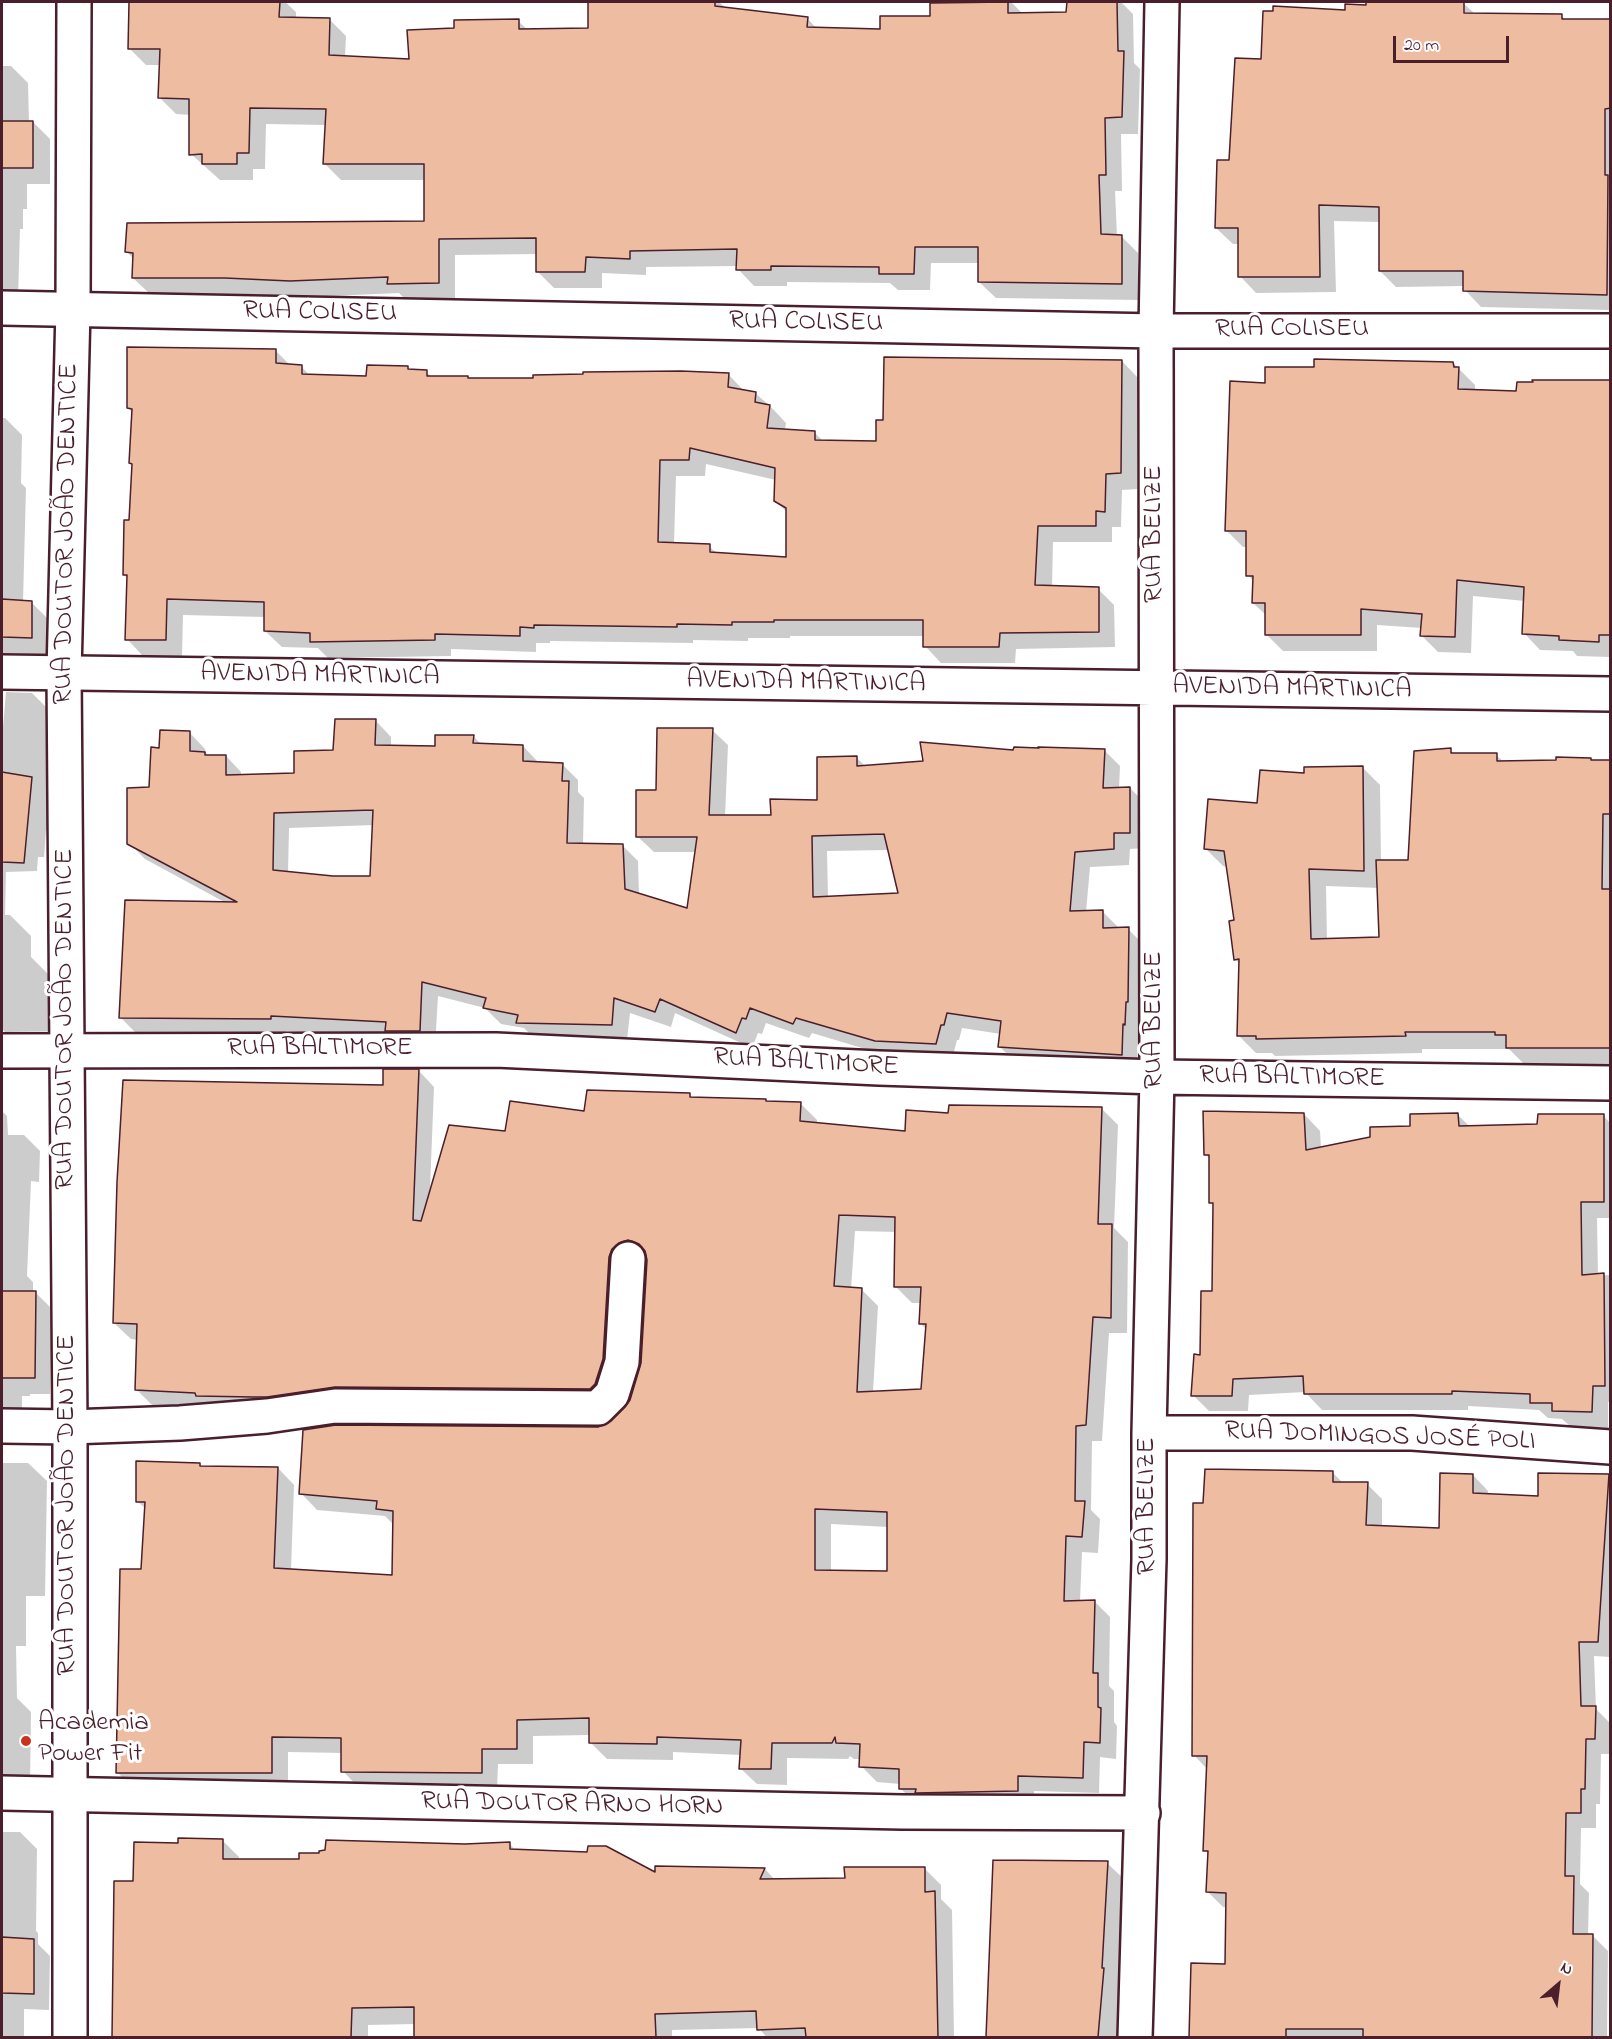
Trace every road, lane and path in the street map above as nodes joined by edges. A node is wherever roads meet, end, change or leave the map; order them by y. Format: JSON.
{"nodes":[{"id":1,"x":74,"y":2,"type":"edge"},
{"id":2,"x":1162,"y":2,"type":"edge"},
{"id":3,"x":2,"y":308,"type":"edge"},
{"id":4,"x":73,"y":309,"type":"junction"},
{"id":5,"x":1156,"y":331,"type":"junction"},
{"id":6,"x":1611,"y":331,"type":"edge"},
{"id":7,"x":2,"y":672,"type":"edge"},
{"id":8,"x":64,"y":673,"type":"junction"},
{"id":9,"x":1156,"y":689,"type":"junction"},
{"id":10,"x":1611,"y":694,"type":"edge"},
{"id":11,"x":67,"y":1050,"type":"junction"},
{"id":12,"x":2,"y":1051,"type":"edge"},
{"id":13,"x":1157,"y":1077,"type":"junction"},
{"id":14,"x":1611,"y":1083,"type":"edge"},
{"id":15,"x":628,"y":1259,"type":"dead end"},
{"id":16,"x":2,"y":1426,"type":"edge"},
{"id":17,"x":70,"y":1427,"type":"junction"},
{"id":18,"x":1149,"y":1433,"type":"junction"},
{"id":19,"x":1611,"y":1447,"type":"edge"},
{"id":20,"x":2,"y":1793,"type":"edge"},
{"id":21,"x":69,"y":1795,"type":"junction"},
{"id":22,"x":1143,"y":1813,"type":"junction"},
{"id":23,"x":70,"y":2037,"type":"edge"},
{"id":24,"x":1135,"y":2037,"type":"edge"}],
"edges":[{"from":1,"to":4,"type":"street","name":"RUA DOUTOR JOÃO DENTICE"},
{"from":2,"to":5,"type":"street","name":"RUA BELIZE"},
{"from":3,"to":4,"type":"street","name":"RUA COLISEU"},
{"from":4,"to":5,"type":"street","name":"RUA COLISEU"},
{"from":4,"to":8,"type":"street","name":"RUA DOUTOR JOÃO DENTICE"},
{"from":5,"to":6,"type":"street","name":"RUA COLISEU"},
{"from":5,"to":9,"type":"street","name":"RUA BELIZE"},
{"from":7,"to":8,"type":"street","name":"AVENIDA MARTINICA"},
{"from":8,"to":9,"type":"street","name":"AVENIDA MARTINICA"},
{"from":8,"to":11,"type":"street","name":"RUA DOUTOR JOÃO DENTICE"},
{"from":9,"to":10,"type":"street","name":"AVENIDA MARTINICA"},
{"from":9,"to":13,"type":"street","name":"RUA BELIZE"},
{"from":11,"to":12,"type":"street","name":"RUA BALTIMORE"},
{"from":11,"to":13,"type":"street","name":"RUA BALTIMORE"},
{"from":11,"to":17,"type":"street","name":"RUA DOUTOR JOÃO DENTICE"},
{"from":13,"to":14,"type":"street","name":"RUA BALTIMORE"},
{"from":13,"to":18,"type":"street","name":"RUA BELIZE"},
{"from":15,"to":17,"type":"street"},
{"from":16,"to":17,"type":"street"},
{"from":17,"to":21,"type":"street","name":"RUA DOUTOR JOÃO DENTICE"},
{"from":18,"to":19,"type":"street","name":"RUA DOMINGOS JOSÉ POLI"},
{"from":18,"to":22,"type":"street","name":"RUA BELIZE"},
{"from":20,"to":21,"type":"street","name":"RUA DOUTOR ARNO HORN"},
{"from":21,"to":22,"type":"street","name":"RUA DOUTOR ARNO HORN"},
{"from":21,"to":23,"type":"street","name":"RUA DOUTOR JOÃO DENTICE"},
{"from":22,"to":24,"type":"street","name":"RUA BELIZE"}]}
